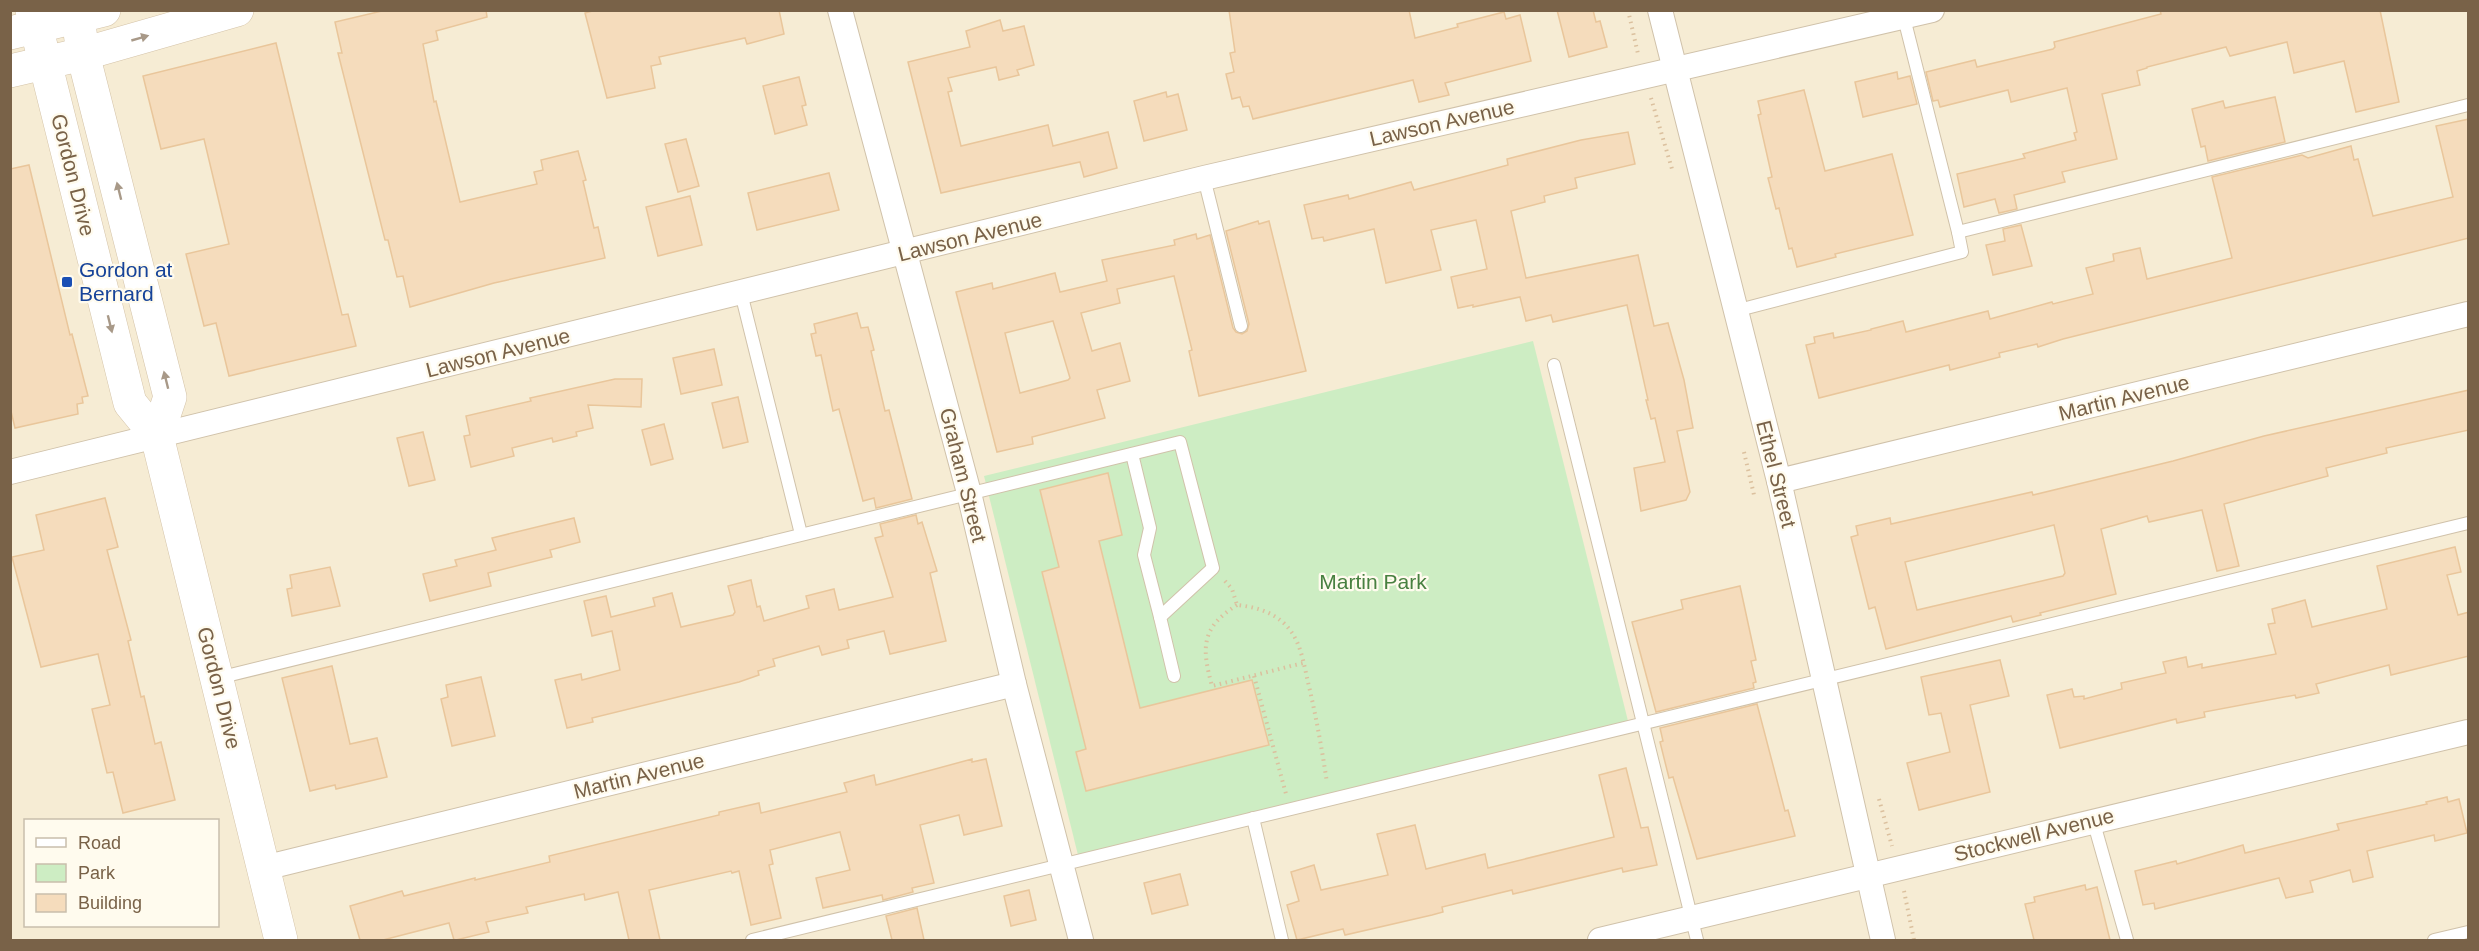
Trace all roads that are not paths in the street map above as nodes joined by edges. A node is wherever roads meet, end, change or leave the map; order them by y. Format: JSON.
{"nodes":[{"id":1,"x":237,"y":10,"type":"edge"},
{"id":2,"x":840,"y":10,"type":"edge"},
{"id":3,"x":1660,"y":10,"type":"edge"},
{"id":4,"x":1932,"y":10,"type":"edge"},
{"id":5,"x":87,"y":12,"type":"edge"},
{"id":6,"x":1904,"y":18,"type":"junction"},
{"id":7,"x":26,"y":23,"type":"edge"},
{"id":8,"x":83,"y":54,"type":"junction"},
{"id":9,"x":45,"y":64,"type":"junction"},
{"id":10,"x":1675,"y":69,"type":"junction"},
{"id":11,"x":10,"y":71,"type":"edge"},
{"id":12,"x":2469,"y":105,"type":"edge"},
{"id":13,"x":1204,"y":178,"type":"junction"},
{"id":14,"x":1958,"y":232,"type":"junction"},
{"id":15,"x":906,"y":253,"type":"junction"},
{"id":16,"x":741,"y":293,"type":"junction"},
{"id":17,"x":1735,"y":311,"type":"junction"},
{"id":18,"x":2469,"y":314,"type":"edge"},
{"id":19,"x":1241,"y":326,"type":"dead end"},
{"id":20,"x":1554,"y":366,"type":"dead end"},
{"id":21,"x":157,"y":436,"type":"junction"},
{"id":22,"x":1132,"y":454,"type":"junction"},
{"id":23,"x":10,"y":472,"type":"edge"},
{"id":24,"x":1779,"y":481,"type":"junction"},
{"id":25,"x":969,"y":494,"type":"junction"},
{"id":26,"x":2469,"y":523,"type":"edge"},
{"id":27,"x":801,"y":534,"type":"junction"},
{"id":28,"x":1160,"y":617,"type":"junction"},
{"id":29,"x":1174,"y":676,"type":"dead end"},
{"id":30,"x":216,"y":678,"type":"junction"},
{"id":31,"x":1823,"y":679,"type":"junction"},
{"id":32,"x":1014,"y":684,"type":"junction"},
{"id":33,"x":1643,"y":723,"type":"junction"},
{"id":34,"x":2469,"y":732,"type":"edge"},
{"id":35,"x":1253,"y":818,"type":"junction"},
{"id":36,"x":2093,"y":820,"type":"junction"},
{"id":37,"x":1062,"y":864,"type":"junction"},
{"id":38,"x":264,"y":868,"type":"junction"},
{"id":39,"x":1868,"y":876,"type":"junction"},
{"id":40,"x":1695,"y":929,"type":"edge"},
{"id":41,"x":2469,"y":932,"type":"edge"},
{"id":42,"x":281,"y":940,"type":"edge"},
{"id":43,"x":752,"y":940,"type":"edge"},
{"id":44,"x":1081,"y":940,"type":"edge"},
{"id":45,"x":1282,"y":940,"type":"edge"},
{"id":46,"x":1600,"y":940,"type":"edge"},
{"id":47,"x":1883,"y":940,"type":"edge"},
{"id":48,"x":2127,"y":940,"type":"edge"},
{"id":49,"x":2434,"y":940,"type":"edge"}],
"edges":[{"from":8,"to":1,"type":"main road","one_way":true},
{"from":2,"to":15,"type":"street","name":"Graham Street"},
{"from":3,"to":10,"type":"street","name":"Ethel Street"},
{"from":4,"to":6,"type":"street","name":"Lawson Avenue"},
{"from":5,"to":7,"type":"main road"},
{"from":5,"to":8,"type":"main road","name":"Gordon Drive"},
{"from":6,"to":10,"type":"street","name":"Lawson Avenue"},
{"from":6,"to":14,"type":"lane"},
{"from":7,"to":9,"type":"main road","name":"Gordon Drive"},
{"from":8,"to":9,"type":"main road"},
{"from":21,"to":8,"type":"main road","name":"Gordon Drive","one_way":true},
{"from":9,"to":11,"type":"main road"},
{"from":9,"to":21,"type":"main road","name":"Gordon Drive","one_way":true},
{"from":10,"to":13,"type":"street","name":"Lawson Avenue"},
{"from":10,"to":17,"type":"street","name":"Ethel Street"},
{"from":12,"to":14,"type":"lane"},
{"from":13,"to":15,"type":"street","name":"Lawson Avenue"},
{"from":13,"to":19,"type":"lane"},
{"from":14,"to":17,"type":"lane"},
{"from":15,"to":16,"type":"street","name":"Lawson Avenue"},
{"from":15,"to":25,"type":"street","name":"Graham Street"},
{"from":16,"to":21,"type":"street","name":"Lawson Avenue"},
{"from":16,"to":27,"type":"lane"},
{"from":17,"to":24,"type":"street","name":"Ethel Street"},
{"from":18,"to":24,"type":"street","name":"Martin Avenue"},
{"from":20,"to":33,"type":"lane"},
{"from":21,"to":23,"type":"street","name":"Lawson Avenue"},
{"from":21,"to":30,"type":"main road","name":"Gordon Drive"},
{"from":22,"to":25,"type":"lane"},
{"from":22,"to":28,"type":"lane"},
{"from":22,"to":28,"type":"lane"},
{"from":24,"to":31,"type":"street","name":"Ethel Street"},
{"from":25,"to":27,"type":"lane"},
{"from":25,"to":32,"type":"street","name":"Graham Street"},
{"from":26,"to":31,"type":"lane"},
{"from":27,"to":30,"type":"lane"},
{"from":28,"to":29,"type":"lane"},
{"from":30,"to":38,"type":"main road","name":"Gordon Drive"},
{"from":31,"to":33,"type":"lane"},
{"from":31,"to":39,"type":"street","name":"Ethel Street"},
{"from":32,"to":37,"type":"street","name":"Graham Street"},
{"from":32,"to":38,"type":"street","name":"Martin Avenue"},
{"from":33,"to":35,"type":"lane"},
{"from":33,"to":40,"type":"lane"},
{"from":34,"to":36,"type":"street","name":"Stockwell Avenue"},
{"from":35,"to":37,"type":"lane"},
{"from":35,"to":45,"type":"lane"},
{"from":36,"to":39,"type":"street","name":"Stockwell Avenue"},
{"from":36,"to":48,"type":"lane"},
{"from":37,"to":43,"type":"lane"},
{"from":37,"to":44,"type":"street","name":"Graham Street"},
{"from":38,"to":42,"type":"main road","name":"Gordon Drive"},
{"from":39,"to":40,"type":"street","name":"Stockwell Avenue"},
{"from":39,"to":47,"type":"street","name":"Ethel Street"},
{"from":40,"to":46,"type":"street","name":"Stockwell Avenue"},
{"from":41,"to":49,"type":"lane"}]}
